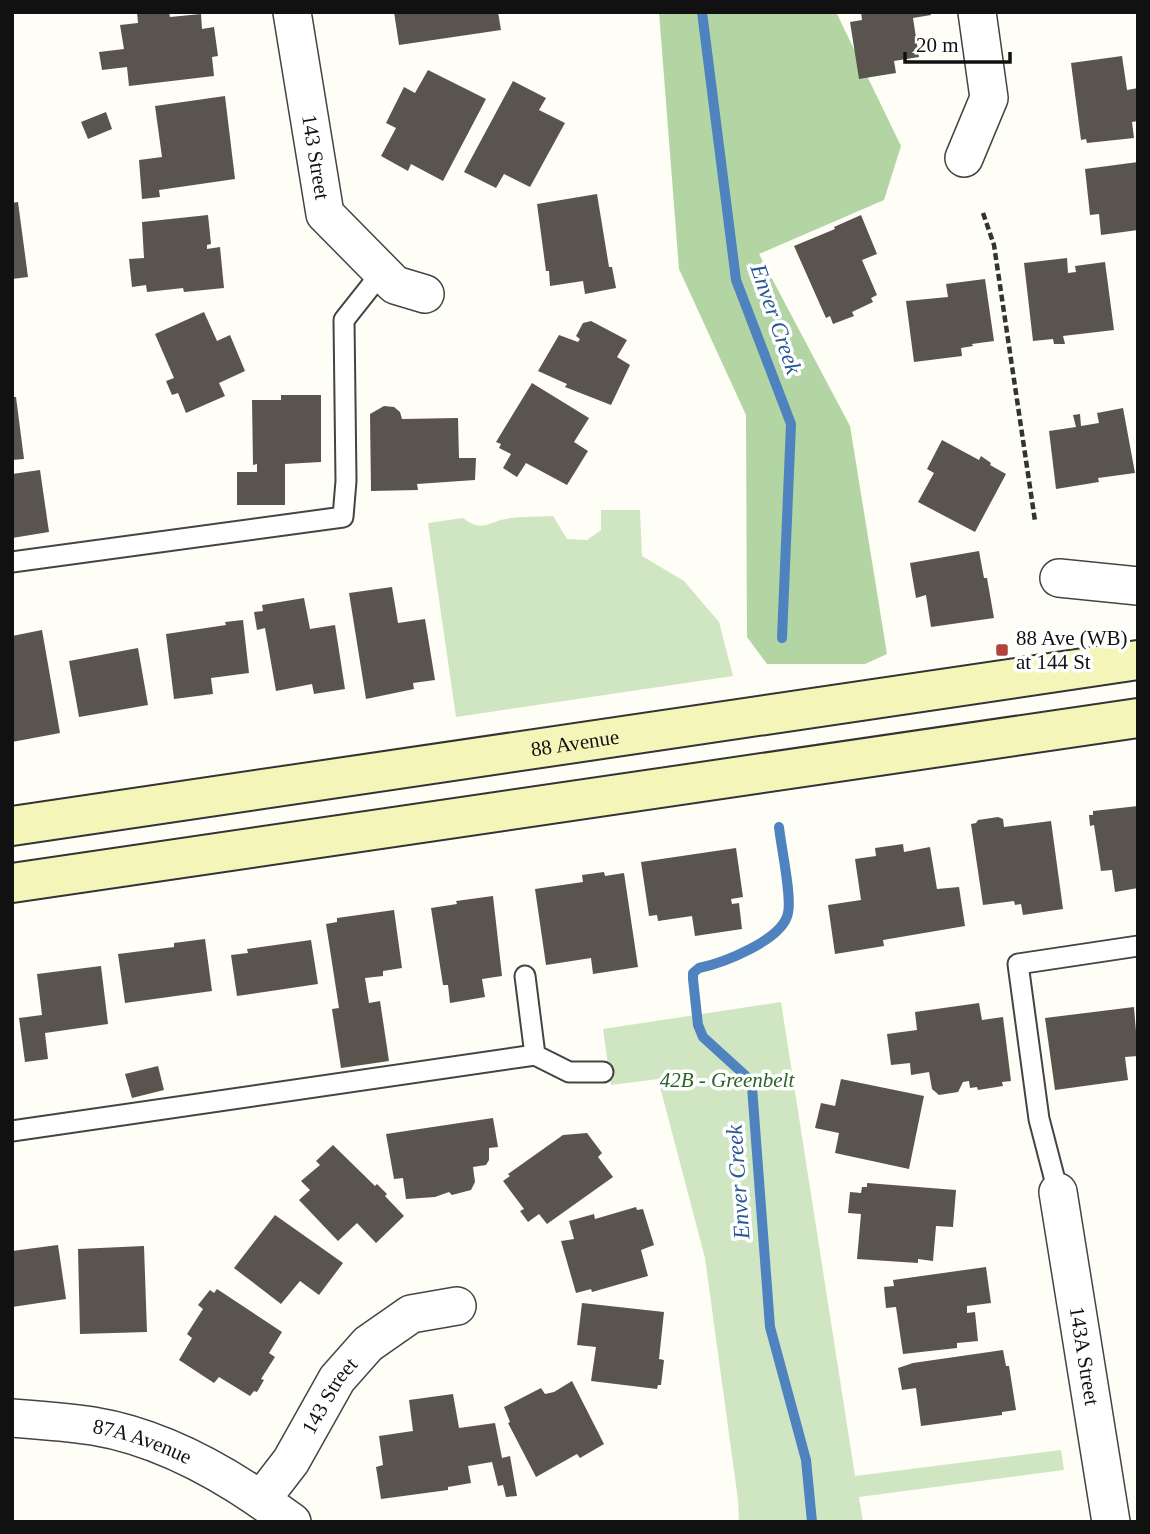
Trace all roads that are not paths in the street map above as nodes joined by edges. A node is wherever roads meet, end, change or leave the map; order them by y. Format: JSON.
{"nodes":[{"id":1,"x":292,"y":12,"type":"edge"},
{"id":2,"x":977,"y":12,"type":"edge"},
{"id":3,"x":964,"y":158,"type":"dead end"},
{"id":4,"x":382,"y":272,"type":"junction"},
{"id":5,"x":425,"y":294,"type":"dead end"},
{"id":6,"x":12,"y":562,"type":"edge"},
{"id":7,"x":1059,"y":578,"type":"dead end"},
{"id":8,"x":1138,"y":586,"type":"edge"},
{"id":9,"x":1138,"y":660,"type":"edge"},
{"id":10,"x":1138,"y":718,"type":"edge"},
{"id":11,"x":12,"y":826,"type":"edge"},
{"id":12,"x":12,"y":883,"type":"edge"},
{"id":13,"x":1138,"y":946,"type":"edge"},
{"id":14,"x":525,"y":976,"type":"dead end"},
{"id":15,"x":534,"y":1055,"type":"junction"},
{"id":16,"x":603,"y":1072,"type":"dead end"},
{"id":17,"x":12,"y":1131,"type":"edge"},
{"id":18,"x":1058,"y":1192,"type":"joint"},
{"id":19,"x":457,"y":1306,"type":"dead end"},
{"id":20,"x":12,"y":1418,"type":"edge"},
{"id":21,"x":261,"y":1500,"type":"junction"},
{"id":22,"x":292,"y":1522,"type":"edge"},
{"id":23,"x":1111,"y":1522,"type":"edge"}],
"edges":[{"from":1,"to":4,"type":"street","name":"143 Street"},
{"from":2,"to":3,"type":"street"},
{"from":4,"to":5,"type":"street","name":"143 Street"},
{"from":4,"to":6,"type":"lane"},
{"from":7,"to":8,"type":"street"},
{"from":9,"to":11,"type":"main road","name":"88 Avenue"},
{"from":10,"to":12,"type":"main road"},
{"from":13,"to":18,"type":"lane"},
{"from":14,"to":15,"type":"lane"},
{"from":15,"to":16,"type":"lane"},
{"from":15,"to":17,"type":"lane"},
{"from":18,"to":23,"type":"street","name":"143A Street"},
{"from":19,"to":21,"type":"street","name":"143 Street"},
{"from":20,"to":21,"type":"street","name":"87A Avenue"},
{"from":21,"to":22,"type":"street"}]}
